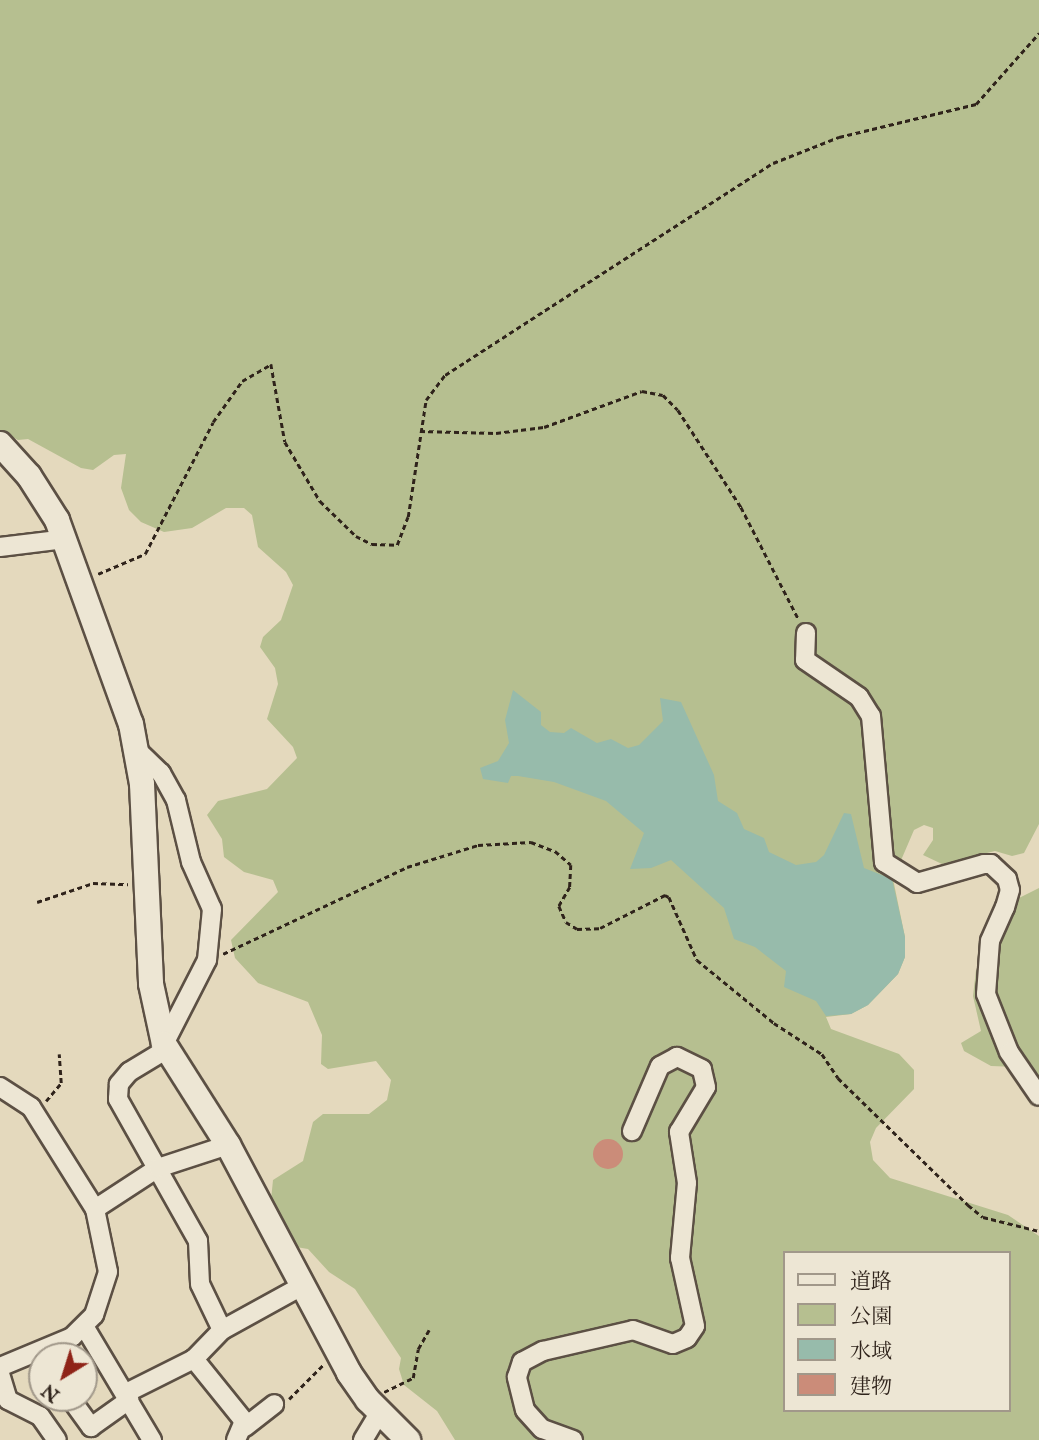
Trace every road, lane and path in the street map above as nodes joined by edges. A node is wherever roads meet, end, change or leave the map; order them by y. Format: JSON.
{"nodes":[{"id":1,"x":1039,"y":33,"type":"edge"},
{"id":2,"x":420,"y":431,"type":"junction"},
{"id":3,"x":0,"y":444,"type":"edge"},
{"id":4,"x":65,"y":539,"type":"junction"},
{"id":5,"x":0,"y":547,"type":"edge"},
{"id":6,"x":81,"y":581,"type":"junction"},
{"id":7,"x":806,"y":633,"type":"joint"},
{"id":8,"x":138,"y":751,"type":"junction"},
{"id":9,"x":148,"y":888,"type":"junction"},
{"id":10,"x":37,"y":902,"type":"dead end"},
{"id":11,"x":207,"y":960,"type":"junction"},
{"id":12,"x":166,"y":1046,"type":"junction"},
{"id":13,"x":59,"y":1054,"type":"dead end"},
{"id":14,"x":0,"y":1087,"type":"edge"},
{"id":15,"x":1039,"y":1096,"type":"edge"},
{"id":16,"x":35,"y":1114,"type":"junction"},
{"id":17,"x":632,"y":1131,"type":"dead end"},
{"id":18,"x":228,"y":1145,"type":"junction"},
{"id":19,"x":158,"y":1168,"type":"junction"},
{"id":20,"x":95,"y":1209,"type":"junction"},
{"id":21,"x":1039,"y":1231,"type":"edge"},
{"id":22,"x":304,"y":1285,"type":"junction"},
{"id":23,"x":85,"y":1326,"type":"junction"},
{"id":24,"x":222,"y":1330,"type":"junction"},
{"id":25,"x":429,"y":1330,"type":"dead end"},
{"id":26,"x":64,"y":1342,"type":"edge"},
{"id":27,"x":338,"y":1350,"type":"junction"},
{"id":28,"x":28,"y":1359,"type":"edge"},
{"id":29,"x":194,"y":1359,"type":"junction"},
{"id":30,"x":0,"y":1367,"type":"edge"},
{"id":31,"x":0,"y":1374,"type":"edge"},
{"id":32,"x":127,"y":1397,"type":"junction"},
{"id":33,"x":281,"y":1402,"type":"joint"},
{"id":34,"x":375,"y":1407,"type":"junction"},
{"id":35,"x":80,"y":1412,"type":"edge"},
{"id":36,"x":241,"y":1434,"type":"edge"},
{"id":37,"x":57,"y":1440,"type":"edge"},
{"id":38,"x":152,"y":1440,"type":"edge"},
{"id":39,"x":363,"y":1440,"type":"edge"},
{"id":40,"x":408,"y":1440,"type":"edge"},
{"id":41,"x":573,"y":1440,"type":"edge"}],
"edges":[{"from":1,"to":2,"type":"path"},
{"from":2,"to":6,"type":"path"},
{"from":2,"to":7,"type":"path"},
{"from":3,"to":4,"type":"street"},
{"from":4,"to":5,"type":"street"},
{"from":4,"to":6,"type":"street"},
{"from":6,"to":8,"type":"street"},
{"from":7,"to":15,"type":"street"},
{"from":8,"to":9,"type":"street"},
{"from":8,"to":11,"type":"street"},
{"from":9,"to":10,"type":"path"},
{"from":9,"to":12,"type":"street"},
{"from":11,"to":12,"type":"street"},
{"from":11,"to":21,"type":"path"},
{"from":12,"to":18,"type":"street"},
{"from":12,"to":19,"type":"street"},
{"from":13,"to":16,"type":"path"},
{"from":14,"to":16,"type":"street"},
{"from":16,"to":20,"type":"street"},
{"from":17,"to":41,"type":"street"},
{"from":18,"to":19,"type":"street"},
{"from":18,"to":22,"type":"street"},
{"from":19,"to":20,"type":"street"},
{"from":19,"to":24,"type":"street"},
{"from":20,"to":23,"type":"street"},
{"from":22,"to":24,"type":"street"},
{"from":22,"to":27,"type":"street"},
{"from":23,"to":26,"type":"street"},
{"from":23,"to":32,"type":"street"},
{"from":24,"to":29,"type":"street"},
{"from":25,"to":34,"type":"path"},
{"from":27,"to":33,"type":"path"},
{"from":27,"to":34,"type":"street"},
{"from":28,"to":30,"type":"street"},
{"from":29,"to":32,"type":"street"},
{"from":29,"to":36,"type":"street"},
{"from":31,"to":37,"type":"street"},
{"from":32,"to":35,"type":"street"},
{"from":32,"to":38,"type":"street"},
{"from":33,"to":36,"type":"street"},
{"from":34,"to":39,"type":"street"},
{"from":34,"to":40,"type":"street"}]}
